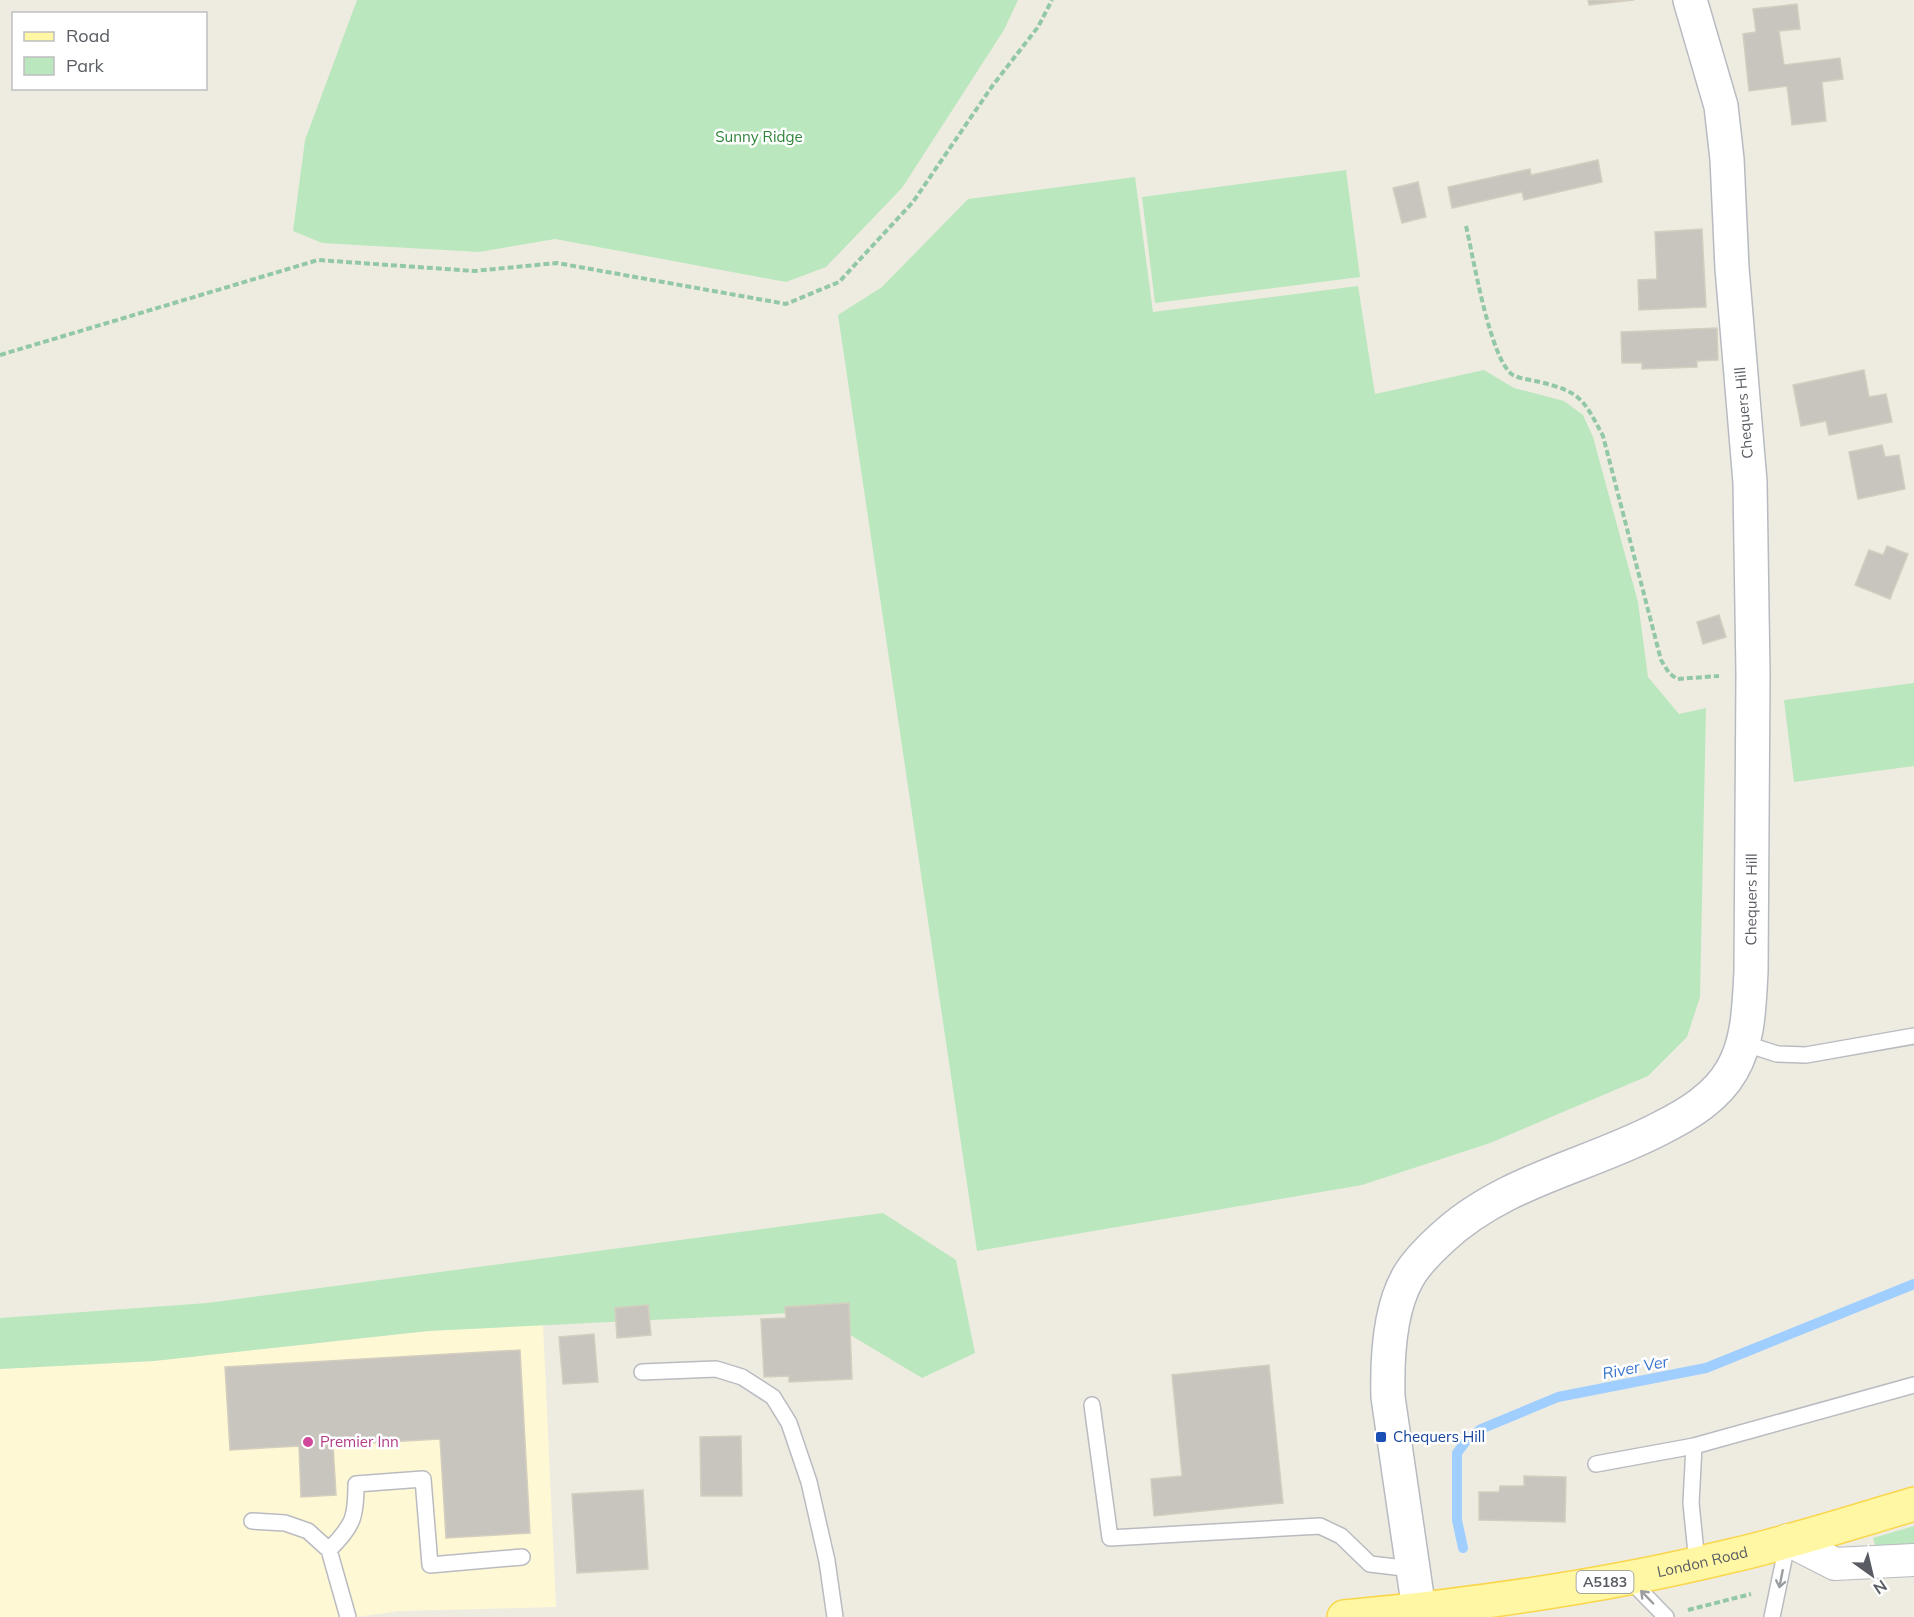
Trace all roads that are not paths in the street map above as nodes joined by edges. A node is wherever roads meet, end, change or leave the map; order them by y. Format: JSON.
{"nodes":[{"id":1,"x":1690,"y":0,"type":"edge"},
{"id":2,"x":1914,"y":1036,"type":"edge"},
{"id":3,"x":1743,"y":1043,"type":"junction"},
{"id":4,"x":642,"y":1372,"type":"dead end"},
{"id":5,"x":1914,"y":1385,"type":"edge"},
{"id":6,"x":1092,"y":1406,"type":"dead end"},
{"id":7,"x":1694,"y":1446,"type":"junction"},
{"id":8,"x":1596,"y":1464,"type":"dead end"},
{"id":9,"x":1914,"y":1504,"type":"edge"},
{"id":10,"x":252,"y":1521,"type":"dead end"},
{"id":11,"x":1788,"y":1540,"type":"junction"},
{"id":12,"x":329,"y":1550,"type":"junction"},
{"id":13,"x":522,"y":1557,"type":"dead end"},
{"id":14,"x":1914,"y":1560,"type":"edge"},
{"id":15,"x":1697,"y":1563,"type":"junction"},
{"id":16,"x":1412,"y":1569,"type":"junction"},
{"id":17,"x":1628,"y":1578,"type":"junction"},
{"id":18,"x":1419,"y":1610,"type":"junction"},
{"id":19,"x":1666,"y":1616,"type":"edge"},
{"id":20,"x":348,"y":1617,"type":"edge"},
{"id":21,"x":835,"y":1617,"type":"edge"},
{"id":22,"x":1344,"y":1617,"type":"edge"},
{"id":23,"x":1772,"y":1617,"type":"edge"}],
"edges":[{"from":1,"to":3,"type":"street","name":"Chequers Hill"},
{"from":2,"to":3,"type":"lane"},
{"from":3,"to":16,"type":"street","name":"Chequers Hill"},
{"from":4,"to":21,"type":"lane"},
{"from":5,"to":7,"type":"lane"},
{"from":6,"to":16,"type":"lane"},
{"from":7,"to":8,"type":"lane"},
{"from":7,"to":15,"type":"lane"},
{"from":9,"to":11,"type":"main road","name":"London Road","number":"A5183"},
{"from":10,"to":12,"type":"lane"},
{"from":11,"to":14,"type":"street"},
{"from":11,"to":15,"type":"main road","name":"London Road","number":"A5183"},
{"from":11,"to":23,"type":"lane","one_way":true},
{"from":12,"to":13,"type":"lane"},
{"from":12,"to":20,"type":"lane"},
{"from":15,"to":17,"type":"main road","name":"London Road","number":"A5183"},
{"from":16,"to":18,"type":"street","name":"Chequers Hill"},
{"from":17,"to":18,"type":"main road","name":"London Road","number":"A5183"},
{"from":19,"to":17,"type":"lane","one_way":true},
{"from":18,"to":22,"type":"main road","name":"London Road","number":"A5183"}]}
